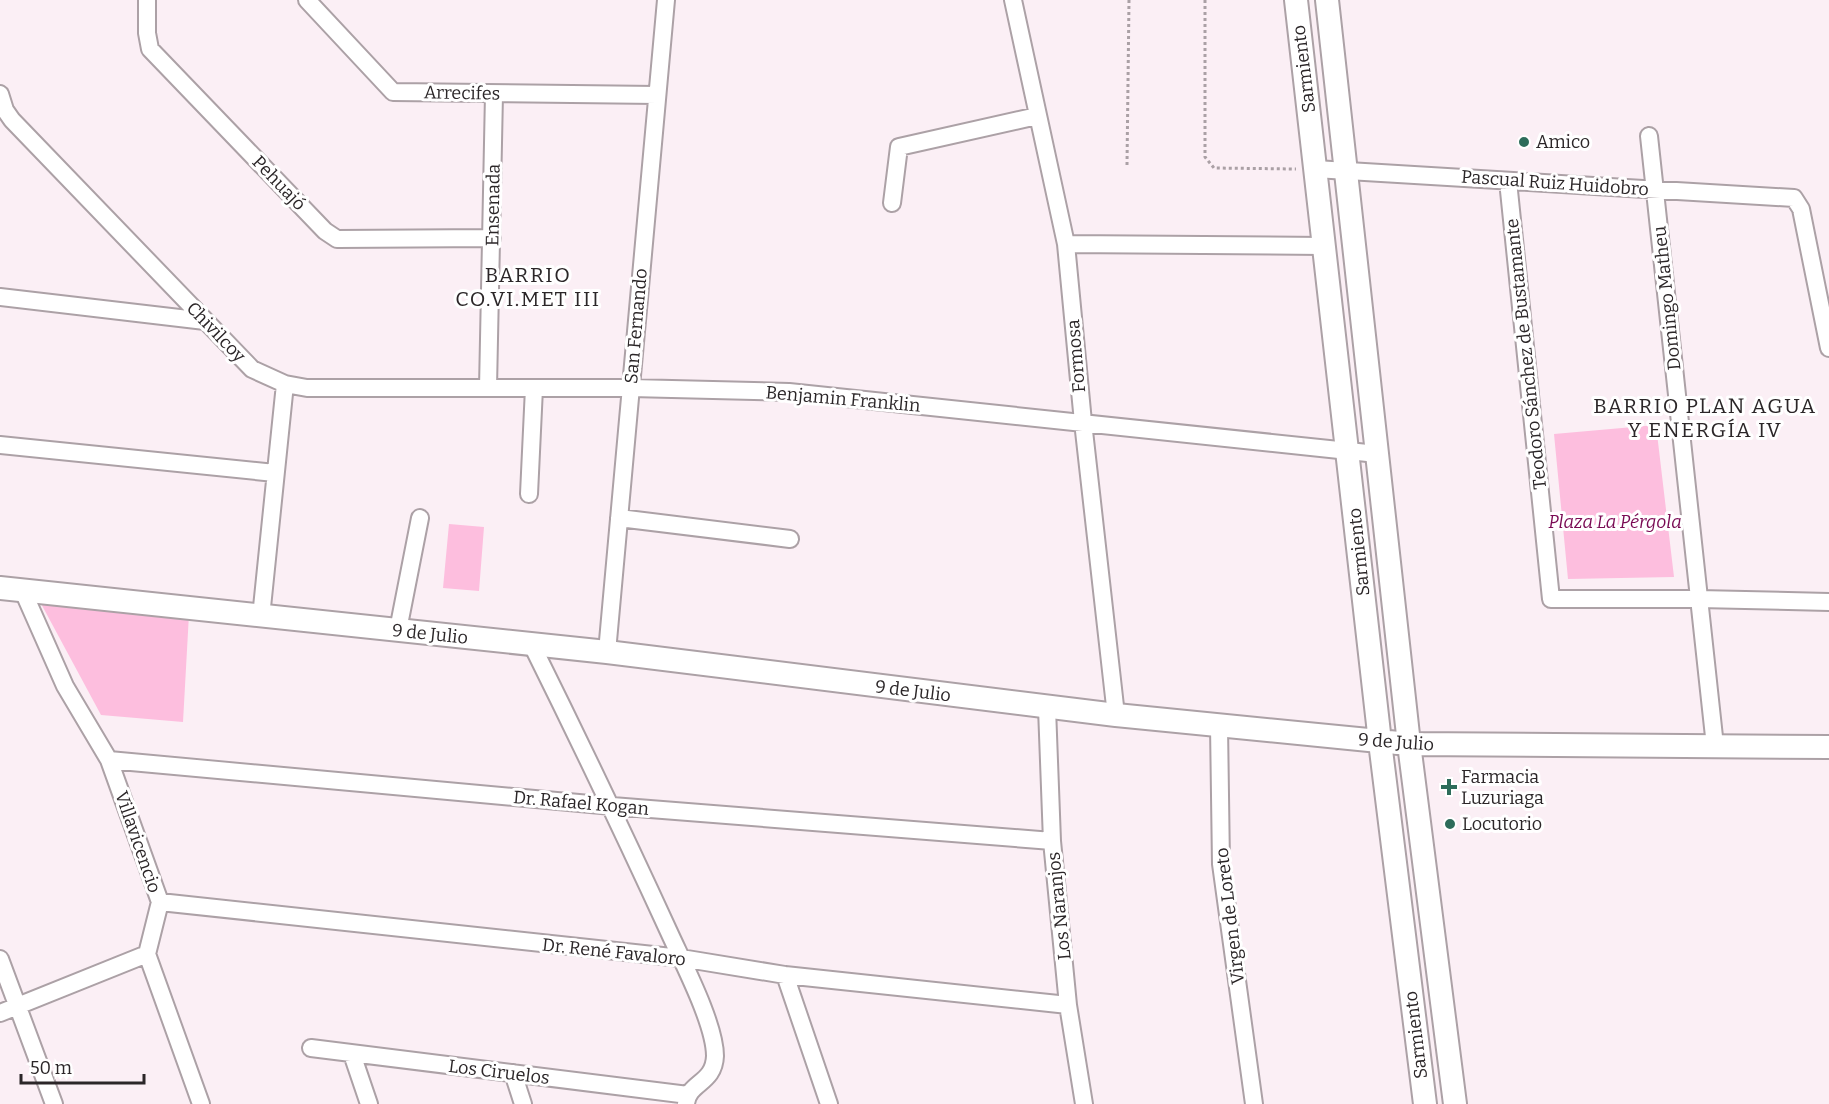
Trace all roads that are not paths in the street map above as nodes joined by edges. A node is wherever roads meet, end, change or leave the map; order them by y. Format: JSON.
{"nodes":[{"id":1,"x":147,"y":0,"type":"edge"},
{"id":2,"x":307,"y":0,"type":"edge"},
{"id":3,"x":666,"y":0,"type":"edge"},
{"id":4,"x":1013,"y":0,"type":"edge"},
{"id":5,"x":1296,"y":0,"type":"edge"},
{"id":6,"x":1327,"y":0,"type":"edge"},
{"id":7,"x":0,"y":94,"type":"edge"},
{"id":8,"x":494,"y":94,"type":"junction"},
{"id":9,"x":657,"y":95,"type":"junction"},
{"id":10,"x":1037,"y":116,"type":"junction"},
{"id":11,"x":0,"y":128,"type":"edge"},
{"id":12,"x":21,"y":129,"type":"junction"},
{"id":13,"x":1649,"y":136,"type":"dead end"},
{"id":14,"x":1316,"y":169,"type":"junction"},
{"id":15,"x":1346,"y":170,"type":"junction"},
{"id":16,"x":1508,"y":181,"type":"junction"},
{"id":17,"x":1655,"y":190,"type":"junction"},
{"id":18,"x":892,"y":203,"type":"dead end"},
{"id":19,"x":492,"y":238,"type":"junction"},
{"id":20,"x":1066,"y":244,"type":"junction"},
{"id":21,"x":1324,"y":246,"type":"junction"},
{"id":22,"x":0,"y":297,"type":"edge"},
{"id":23,"x":205,"y":321,"type":"junction"},
{"id":24,"x":1829,"y":348,"type":"edge"},
{"id":25,"x":285,"y":384,"type":"junction"},
{"id":26,"x":307,"y":388,"type":"joint"},
{"id":27,"x":488,"y":388,"type":"junction"},
{"id":28,"x":534,"y":388,"type":"junction"},
{"id":29,"x":631,"y":388,"type":"junction"},
{"id":30,"x":1083,"y":422,"type":"junction"},
{"id":31,"x":0,"y":445,"type":"edge"},
{"id":32,"x":1347,"y":450,"type":"junction"},
{"id":33,"x":1377,"y":454,"type":"junction"},
{"id":34,"x":275,"y":473,"type":"junction"},
{"id":35,"x":529,"y":494,"type":"dead end"},
{"id":36,"x":420,"y":518,"type":"dead end"},
{"id":37,"x":619,"y":518,"type":"junction"},
{"id":38,"x":790,"y":539,"type":"dead end"},
{"id":39,"x":0,"y":588,"type":"edge"},
{"id":40,"x":23,"y":591,"type":"junction"},
{"id":41,"x":1699,"y":599,"type":"junction"},
{"id":42,"x":1829,"y":602,"type":"edge"},
{"id":43,"x":261,"y":617,"type":"junction"},
{"id":44,"x":398,"y":630,"type":"junction"},
{"id":45,"x":532,"y":645,"type":"junction"},
{"id":46,"x":607,"y":652,"type":"junction"},
{"id":47,"x":1047,"y":708,"type":"junction"},
{"id":48,"x":1116,"y":715,"type":"junction"},
{"id":49,"x":1219,"y":726,"type":"junction"},
{"id":50,"x":1380,"y":742,"type":"junction"},
{"id":51,"x":1409,"y":744,"type":"junction"},
{"id":52,"x":1715,"y":746,"type":"junction"},
{"id":53,"x":1829,"y":747,"type":"edge"},
{"id":54,"x":109,"y":760,"type":"junction"},
{"id":55,"x":612,"y":806,"type":"junction"},
{"id":56,"x":1052,"y":841,"type":"junction"},
{"id":57,"x":160,"y":903,"type":"junction"},
{"id":58,"x":147,"y":954,"type":"junction"},
{"id":59,"x":0,"y":958,"type":"edge"},
{"id":60,"x":681,"y":958,"type":"junction"},
{"id":61,"x":785,"y":975,"type":"junction"},
{"id":62,"x":1068,"y":1005,"type":"junction"},
{"id":63,"x":18,"y":1006,"type":"junction"},
{"id":64,"x":0,"y":1013,"type":"edge"},
{"id":65,"x":311,"y":1048,"type":"dead end"},
{"id":66,"x":352,"y":1054,"type":"junction"},
{"id":67,"x":513,"y":1073,"type":"junction"},
{"id":68,"x":687,"y":1099,"type":"edge"},
{"id":69,"x":54,"y":1104,"type":"edge"},
{"id":70,"x":201,"y":1104,"type":"edge"},
{"id":71,"x":369,"y":1104,"type":"edge"},
{"id":72,"x":523,"y":1104,"type":"edge"},
{"id":73,"x":829,"y":1104,"type":"edge"},
{"id":74,"x":1084,"y":1104,"type":"edge"},
{"id":75,"x":1254,"y":1104,"type":"edge"},
{"id":76,"x":1425,"y":1104,"type":"edge"},
{"id":77,"x":1455,"y":1104,"type":"edge"}],
"edges":[{"from":1,"to":19,"type":"street","name":"Pehuajó"},
{"from":2,"to":8,"type":"street","name":"Arrecifes"},
{"from":3,"to":9,"type":"street","name":"San Fernando"},
{"from":4,"to":10,"type":"street","name":"Formosa"},
{"from":5,"to":14,"type":"main road","name":"Sarmiento"},
{"from":6,"to":15,"type":"main road","name":"Sarmiento"},
{"from":7,"to":12,"type":"street","name":"Chivilcoy"},
{"from":8,"to":9,"type":"street","name":"Arrecifes"},
{"from":8,"to":19,"type":"street","name":"Ensenada"},
{"from":9,"to":29,"type":"street","name":"San Fernando"},
{"from":10,"to":18,"type":"street"},
{"from":10,"to":20,"type":"street","name":"Formosa"},
{"from":11,"to":12,"type":"street"},
{"from":12,"to":23,"type":"street","name":"Chivilcoy"},
{"from":13,"to":17,"type":"street","name":"Domingo Matheu"},
{"from":14,"to":15,"type":"street","name":"Pascual Ruiz Huidobro"},
{"from":14,"to":21,"type":"main road","name":"Sarmiento"},
{"from":15,"to":16,"type":"street","name":"Pascual Ruiz Huidobro"},
{"from":15,"to":33,"type":"main road","name":"Sarmiento"},
{"from":16,"to":17,"type":"street","name":"Pascual Ruiz Huidobro"},
{"from":16,"to":41,"type":"street","name":"Teodoro Sánchez de Bustamante"},
{"from":17,"to":24,"type":"street","name":"Pascual Ruiz Huidobro"},
{"from":17,"to":41,"type":"street","name":"Domingo Matheu"},
{"from":19,"to":27,"type":"street","name":"Ensenada"},
{"from":20,"to":21,"type":"street"},
{"from":20,"to":30,"type":"street","name":"Formosa"},
{"from":21,"to":32,"type":"main road","name":"Sarmiento"},
{"from":22,"to":23,"type":"street"},
{"from":23,"to":25,"type":"street","name":"Chivilcoy"},
{"from":25,"to":26,"type":"street","name":"Chivilcoy"},
{"from":25,"to":34,"type":"street"},
{"from":26,"to":27,"type":"street","name":"Benjamin Franklin"},
{"from":27,"to":28,"type":"street","name":"Benjamin Franklin"},
{"from":28,"to":29,"type":"street","name":"Benjamin Franklin"},
{"from":28,"to":35,"type":"street"},
{"from":29,"to":30,"type":"street","name":"Benjamin Franklin"},
{"from":29,"to":37,"type":"street","name":"San Fernando"},
{"from":30,"to":32,"type":"street","name":"Benjamin Franklin"},
{"from":30,"to":48,"type":"street","name":"Formosa"},
{"from":31,"to":34,"type":"street"},
{"from":32,"to":33,"type":"street","name":"Benjamin Franklin"},
{"from":32,"to":50,"type":"main road","name":"Sarmiento"},
{"from":33,"to":51,"type":"main road","name":"Sarmiento"},
{"from":34,"to":43,"type":"street"},
{"from":36,"to":44,"type":"street"},
{"from":37,"to":38,"type":"street"},
{"from":37,"to":46,"type":"street","name":"San Fernando"},
{"from":39,"to":40,"type":"main road","name":"9 de Julio"},
{"from":40,"to":43,"type":"main road","name":"9 de Julio"},
{"from":40,"to":54,"type":"street","name":"Villavicencio"},
{"from":41,"to":42,"type":"street"},
{"from":41,"to":52,"type":"street","name":"Domingo Matheu"},
{"from":43,"to":44,"type":"main road","name":"9 de Julio"},
{"from":44,"to":45,"type":"main road","name":"9 de Julio"},
{"from":45,"to":46,"type":"main road","name":"9 de Julio"},
{"from":45,"to":55,"type":"street"},
{"from":46,"to":47,"type":"main road","name":"9 de Julio"},
{"from":47,"to":48,"type":"main road","name":"9 de Julio"},
{"from":47,"to":56,"type":"street","name":"Los Naranjos"},
{"from":48,"to":49,"type":"main road","name":"9 de Julio"},
{"from":49,"to":50,"type":"main road","name":"9 de Julio"},
{"from":49,"to":75,"type":"street","name":"Virgen de Loreto"},
{"from":50,"to":51,"type":"main road","name":"9 de Julio"},
{"from":50,"to":76,"type":"main road","name":"Sarmiento"},
{"from":51,"to":52,"type":"main road","name":"9 de Julio"},
{"from":51,"to":77,"type":"main road","name":"Sarmiento"},
{"from":52,"to":53,"type":"main road","name":"9 de Julio"},
{"from":54,"to":55,"type":"street","name":"Dr. Rafael Kogan"},
{"from":54,"to":57,"type":"street","name":"Villavicencio"},
{"from":55,"to":56,"type":"street","name":"Dr. Rafael Kogan"},
{"from":55,"to":60,"type":"street"},
{"from":56,"to":62,"type":"street","name":"Los Naranjos"},
{"from":57,"to":58,"type":"street","name":"Villavicencio"},
{"from":57,"to":60,"type":"street","name":"Dr. René Favaloro"},
{"from":58,"to":63,"type":"street"},
{"from":58,"to":70,"type":"street"},
{"from":59,"to":63,"type":"street"},
{"from":60,"to":61,"type":"street","name":"Dr. René Favaloro"},
{"from":60,"to":68,"type":"street"},
{"from":61,"to":62,"type":"street","name":"Dr. René Favaloro"},
{"from":61,"to":73,"type":"street"},
{"from":62,"to":74,"type":"street","name":"Los Naranjos"},
{"from":63,"to":64,"type":"street"},
{"from":63,"to":69,"type":"street"},
{"from":65,"to":66,"type":"street","name":"Los Ciruelos"},
{"from":66,"to":67,"type":"street","name":"Los Ciruelos"},
{"from":66,"to":71,"type":"street"},
{"from":67,"to":68,"type":"street","name":"Los Ciruelos"},
{"from":67,"to":72,"type":"street"}]}
